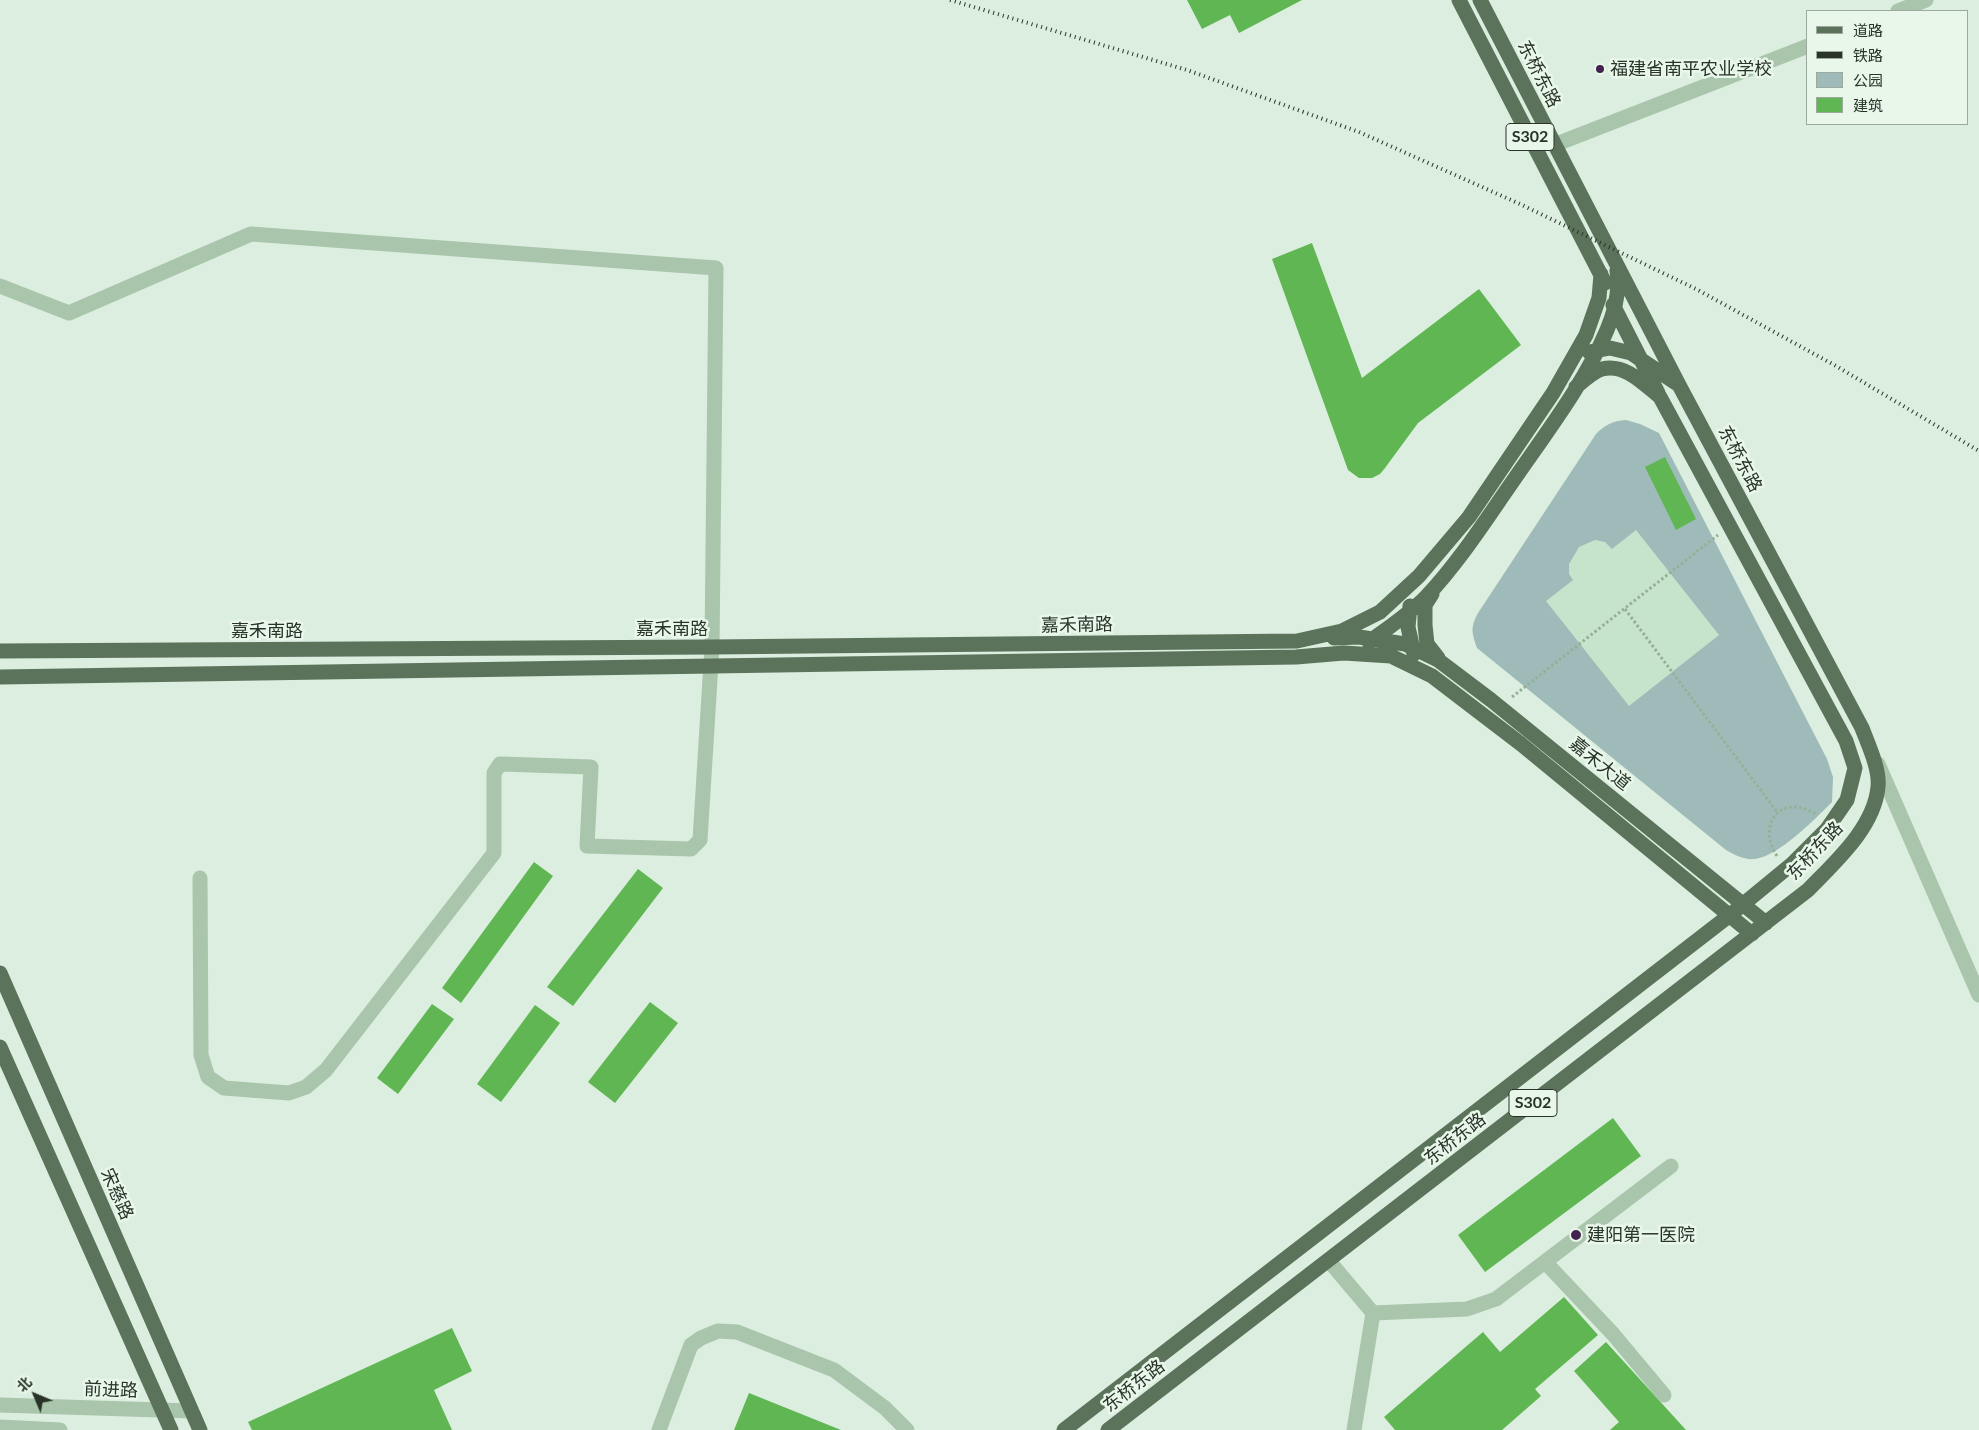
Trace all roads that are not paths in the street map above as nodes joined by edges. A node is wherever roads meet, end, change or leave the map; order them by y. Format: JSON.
{"nodes":[{"id":1,"x":1459,"y":0,"type":"edge"},
{"id":2,"x":1480,"y":0,"type":"edge"},
{"id":3,"x":1926,"y":0,"type":"edge"},
{"id":4,"x":1901,"y":10,"type":"edge"},
{"id":5,"x":1806,"y":47,"type":"edge"},
{"id":6,"x":1554,"y":145,"type":"junction"},
{"id":7,"x":1616,"y":264,"type":"junction"},
{"id":8,"x":1602,"y":274,"type":"junction"},
{"id":9,"x":0,"y":286,"type":"edge"},
{"id":10,"x":1614,"y":309,"type":"junction"},
{"id":11,"x":1596,"y":350,"type":"junction"},
{"id":12,"x":1640,"y":359,"type":"junction"},
{"id":13,"x":1563,"y":374,"type":"junction"},
{"id":14,"x":1679,"y":385,"type":"junction"},
{"id":15,"x":1576,"y":387,"type":"junction"},
{"id":16,"x":1660,"y":397,"type":"junction"},
{"id":17,"x":1419,"y":576,"type":"junction"},
{"id":18,"x":1438,"y":583,"type":"junction"},
{"id":19,"x":1409,"y":611,"type":"junction"},
{"id":20,"x":1309,"y":638,"type":"junction"},
{"id":21,"x":1408,"y":646,"type":"junction"},
{"id":22,"x":712,"y":648,"type":"junction"},
{"id":23,"x":0,"y":651,"type":"edge"},
{"id":24,"x":1344,"y":653,"type":"junction"},
{"id":25,"x":1438,"y":660,"type":"junction"},
{"id":26,"x":710,"y":667,"type":"junction"},
{"id":27,"x":1426,"y":673,"type":"junction"},
{"id":28,"x":0,"y":677,"type":"edge"},
{"id":29,"x":1862,"y":728,"type":"junction"},
{"id":30,"x":200,"y":878,"type":"dead end"},
{"id":31,"x":1743,"y":904,"type":"junction"},
{"id":32,"x":1730,"y":915,"type":"junction"},
{"id":33,"x":1766,"y":923,"type":"junction"},
{"id":34,"x":1752,"y":934,"type":"junction"},
{"id":35,"x":0,"y":972,"type":"edge"},
{"id":36,"x":1979,"y":994,"type":"edge"},
{"id":37,"x":0,"y":1048,"type":"edge"},
{"id":38,"x":1671,"y":1166,"type":"dead end"},
{"id":39,"x":1329,"y":1261,"type":"junction"},
{"id":40,"x":1546,"y":1262,"type":"junction"},
{"id":41,"x":1373,"y":1313,"type":"junction"},
{"id":42,"x":1664,"y":1395,"type":"dead end"},
{"id":43,"x":0,"y":1405,"type":"edge"},
{"id":44,"x":162,"y":1410,"type":"junction"},
{"id":45,"x":191,"y":1411,"type":"junction"},
{"id":46,"x":0,"y":1427,"type":"edge"},
{"id":47,"x":60,"y":1430,"type":"edge"},
{"id":48,"x":171,"y":1430,"type":"edge"},
{"id":49,"x":200,"y":1430,"type":"edge"},
{"id":50,"x":659,"y":1430,"type":"edge"},
{"id":51,"x":907,"y":1430,"type":"edge"},
{"id":52,"x":1064,"y":1430,"type":"edge"},
{"id":53,"x":1108,"y":1430,"type":"edge"},
{"id":54,"x":1354,"y":1430,"type":"edge"}],
"edges":[{"from":1,"to":8,"type":"main road","name":"东桥东路","number":"S302"},
{"from":2,"to":6,"type":"main road","name":"东桥东路","number":"S302"},
{"from":3,"to":4,"type":"street"},
{"from":5,"to":6,"type":"street"},
{"from":6,"to":7,"type":"main road","name":"东桥东路","number":"S302"},
{"from":7,"to":10,"type":"main road"},
{"from":7,"to":14,"type":"main road","name":"东桥东路"},
{"from":8,"to":10,"type":"main road","name":"东桥东路"},
{"from":8,"to":13,"type":"main road"},
{"from":9,"to":22,"type":"street"},
{"from":10,"to":11,"type":"main road"},
{"from":10,"to":12,"type":"main road","name":"东桥东路"},
{"from":11,"to":12,"type":"main road"},
{"from":11,"to":13,"type":"main road"},
{"from":11,"to":15,"type":"main road"},
{"from":12,"to":14,"type":"main road"},
{"from":12,"to":16,"type":"main road","name":"东桥东路"},
{"from":13,"to":17,"type":"main road"},
{"from":14,"to":29,"type":"main road","name":"东桥东路"},
{"from":15,"to":16,"type":"main road"},
{"from":15,"to":18,"type":"main road"},
{"from":16,"to":31,"type":"main road","name":"东桥东路","number":"S302"},
{"from":17,"to":19,"type":"main road"},
{"from":17,"to":20,"type":"main road","name":"嘉禾南路"},
{"from":18,"to":19,"type":"main road"},
{"from":18,"to":25,"type":"main road"},
{"from":19,"to":21,"type":"main road"},
{"from":19,"to":24,"type":"main road"},
{"from":20,"to":21,"type":"main road","name":"嘉禾大道"},
{"from":20,"to":22,"type":"main road","name":"嘉禾南路"},
{"from":21,"to":25,"type":"main road","name":"嘉禾大道"},
{"from":21,"to":27,"type":"main road"},
{"from":22,"to":23,"type":"main road","name":"嘉禾南路"},
{"from":22,"to":26,"type":"street"},
{"from":24,"to":26,"type":"main road","name":"嘉禾南路"},
{"from":24,"to":27,"type":"main road","name":"嘉禾大道"},
{"from":25,"to":31,"type":"main road","name":"嘉禾大道"},
{"from":26,"to":28,"type":"main road","name":"嘉禾南路"},
{"from":26,"to":30,"type":"street"},
{"from":27,"to":32,"type":"main road","name":"嘉禾大道"},
{"from":29,"to":33,"type":"main road","name":"东桥东路","number":"S302"},
{"from":29,"to":36,"type":"street"},
{"from":31,"to":32,"type":"main road","name":"东桥东路","number":"S302"},
{"from":31,"to":33,"type":"main road","name":"嘉禾大道"},
{"from":32,"to":34,"type":"main road","name":"嘉禾大道"},
{"from":32,"to":52,"type":"main road","name":"东桥东路","number":"S302"},
{"from":33,"to":34,"type":"main road","name":"东桥东路","number":"S302"},
{"from":34,"to":39,"type":"main road","name":"东桥东路","number":"S302"},
{"from":35,"to":45,"type":"main road","name":"宋慈路"},
{"from":37,"to":44,"type":"main road"},
{"from":38,"to":40,"type":"street"},
{"from":39,"to":41,"type":"street"},
{"from":39,"to":53,"type":"main road","name":"东桥东路","number":"S302"},
{"from":40,"to":41,"type":"street"},
{"from":40,"to":42,"type":"street"},
{"from":41,"to":54,"type":"street"},
{"from":43,"to":44,"type":"street","name":"前进路"},
{"from":44,"to":45,"type":"street","name":"前进路"},
{"from":44,"to":48,"type":"main road"},
{"from":45,"to":49,"type":"main road","name":"宋慈路"},
{"from":46,"to":47,"type":"street"},
{"from":50,"to":51,"type":"street"}]}
